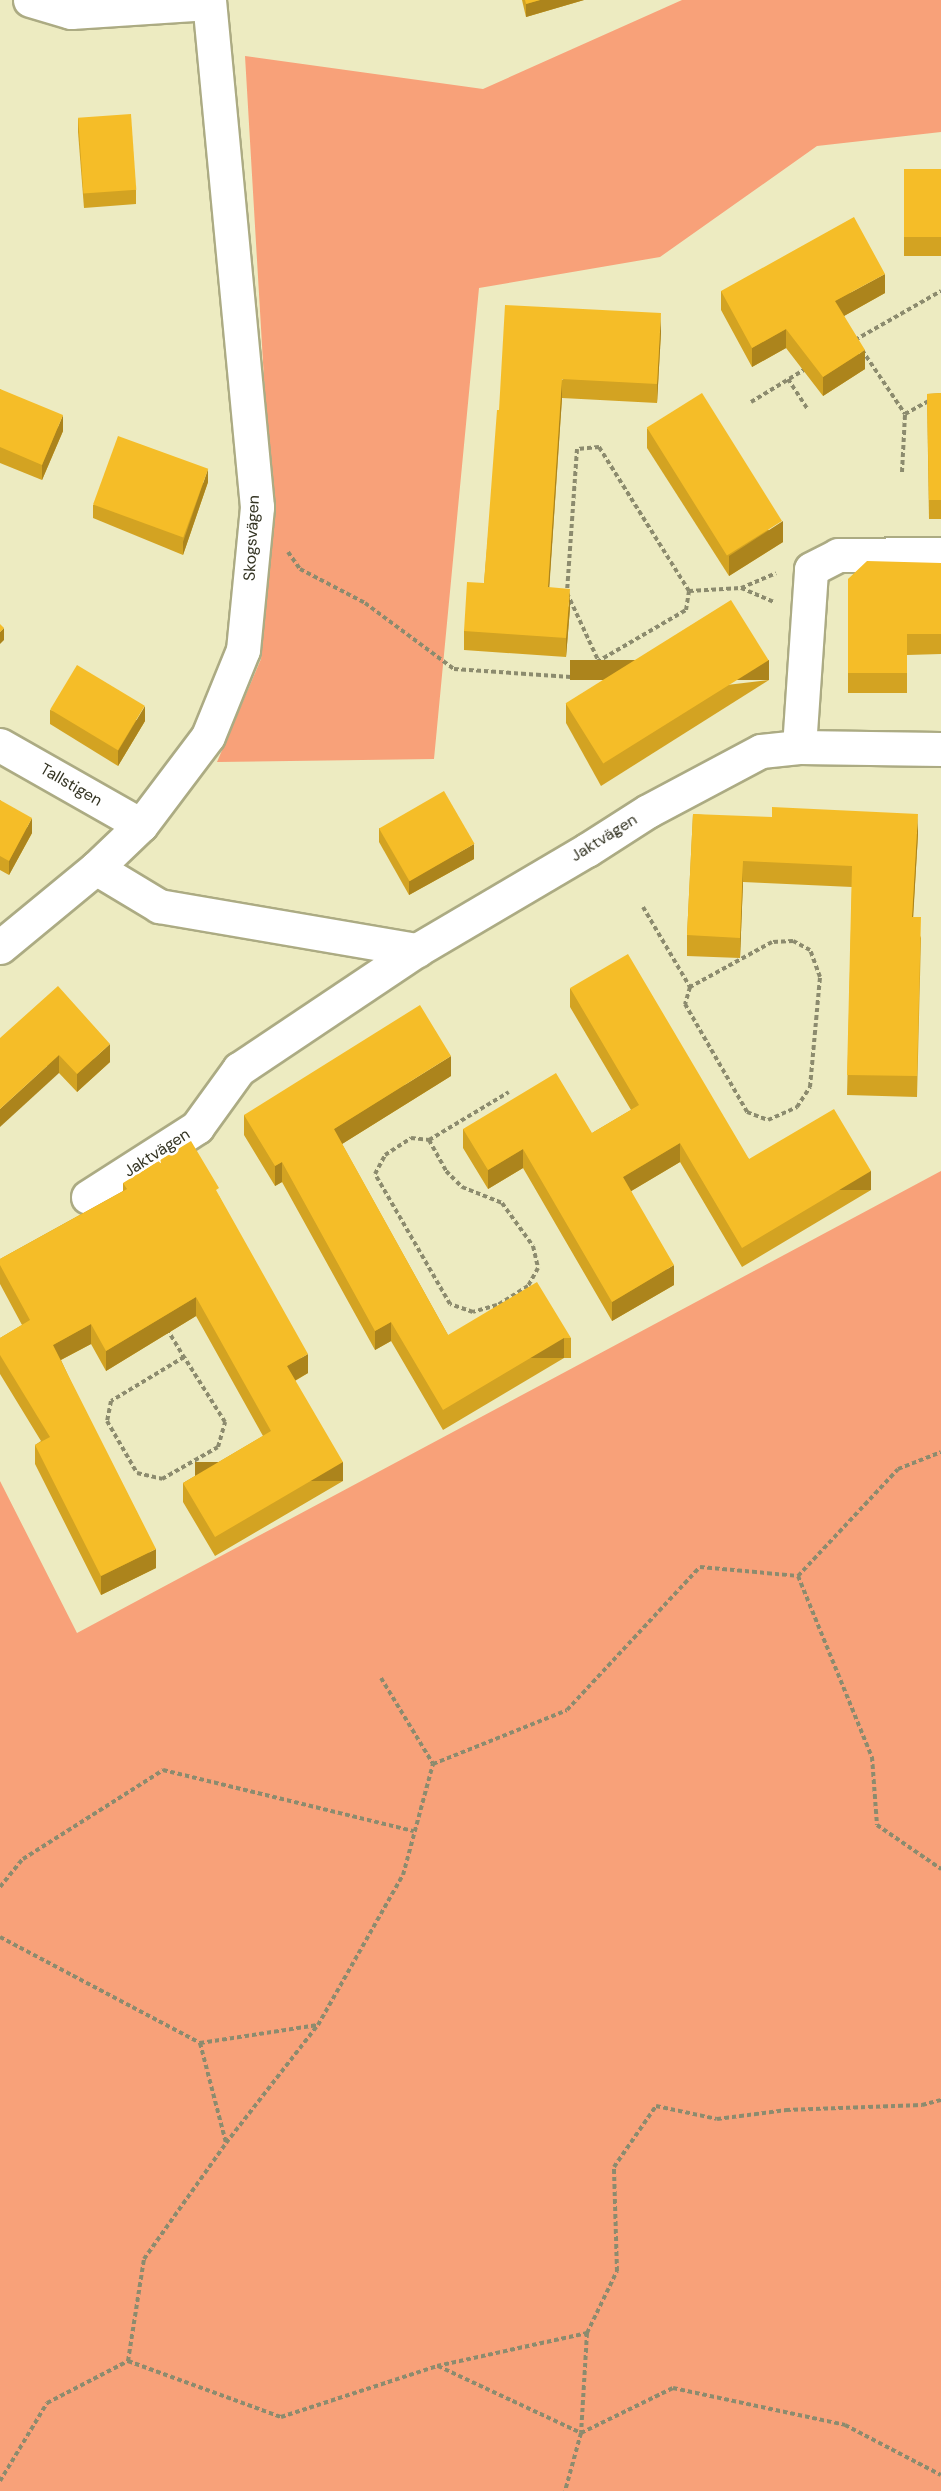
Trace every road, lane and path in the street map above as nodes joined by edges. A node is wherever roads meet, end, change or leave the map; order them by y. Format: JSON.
{"nodes":[{"id":1,"x":30,"y":0,"type":"edge"},
{"id":2,"x":209,"y":2,"type":"edge"},
{"id":3,"x":941,"y":291,"type":"edge"},
{"id":4,"x":855,"y":340,"type":"junction"},
{"id":5,"x":846,"y":345,"type":"edge"},
{"id":6,"x":817,"y":362,"type":"edge"},
{"id":7,"x":788,"y":379,"type":"junction"},
{"id":8,"x":932,"y":399,"type":"edge"},
{"id":9,"x":751,"y":402,"type":"dead end"},
{"id":10,"x":808,"y":410,"type":"dead end"},
{"id":11,"x":905,"y":414,"type":"junction"},
{"id":12,"x":902,"y":472,"type":"dead end"},
{"id":13,"x":257,"y":507,"type":"junction"},
{"id":14,"x":941,"y":554,"type":"edge"},
{"id":15,"x":689,"y":591,"type":"junction"},
{"id":16,"x":807,"y":606,"type":"junction"},
{"id":17,"x":598,"y":660,"type":"junction"},
{"id":18,"x":0,"y":745,"type":"edge"},
{"id":19,"x":799,"y":747,"type":"junction"},
{"id":20,"x":941,"y":749,"type":"edge"},
{"id":21,"x":141,"y":825,"type":"junction"},
{"id":22,"x":96,"y":868,"type":"junction"},
{"id":23,"x":642,"y":908,"type":"dead end"},
{"id":24,"x":0,"y":947,"type":"edge"},
{"id":25,"x":417,"y":950,"type":"junction"},
{"id":26,"x":690,"y":987,"type":"junction"},
{"id":27,"x":509,"y":1092,"type":"dead end"},
{"id":28,"x":429,"y":1140,"type":"junction"},
{"id":29,"x":88,"y":1197,"type":"dead end"},
{"id":30,"x":166,"y":1327,"type":"edge"},
{"id":31,"x":184,"y":1357,"type":"junction"},
{"id":32,"x":941,"y":1452,"type":"edge"},
{"id":33,"x":798,"y":1576,"type":"junction"},
{"id":34,"x":381,"y":1678,"type":"dead end"},
{"id":35,"x":433,"y":1764,"type":"junction"},
{"id":36,"x":414,"y":1832,"type":"junction"},
{"id":37,"x":941,"y":1869,"type":"edge"},
{"id":38,"x":0,"y":1887,"type":"edge"},
{"id":39,"x":0,"y":1937,"type":"edge"},
{"id":40,"x":318,"y":2025,"type":"junction"},
{"id":41,"x":200,"y":2043,"type":"junction"},
{"id":42,"x":941,"y":2100,"type":"edge"},
{"id":43,"x":226,"y":2143,"type":"junction"},
{"id":44,"x":587,"y":2333,"type":"junction"},
{"id":45,"x":128,"y":2361,"type":"junction"},
{"id":46,"x":437,"y":2366,"type":"junction"},
{"id":47,"x":580,"y":2433,"type":"junction"},
{"id":48,"x":941,"y":2475,"type":"edge"},
{"id":49,"x":0,"y":2481,"type":"edge"},
{"id":50,"x":565,"y":2491,"type":"edge"}],
"edges":[{"from":1,"to":2,"type":"street"},
{"from":2,"to":13,"type":"street","name":"Skogsvägen"},
{"from":3,"to":4,"type":"path"},
{"from":4,"to":5,"type":"path"},
{"from":4,"to":11,"type":"path"},
{"from":6,"to":7,"type":"path"},
{"from":7,"to":9,"type":"path"},
{"from":7,"to":10,"type":"path"},
{"from":8,"to":11,"type":"path"},
{"from":11,"to":12,"type":"path"},
{"from":13,"to":17,"type":"path"},
{"from":13,"to":21,"type":"street","name":"Skogsvägen"},
{"from":14,"to":16,"type":"street"},
{"from":15,"to":16,"type":"path"},
{"from":15,"to":17,"type":"path"},
{"from":15,"to":17,"type":"path"},
{"from":16,"to":19,"type":"street"},
{"from":18,"to":21,"type":"street","name":"Tallstigen"},
{"from":19,"to":20,"type":"street","name":"Jaktvägen"},
{"from":19,"to":25,"type":"street","name":"Jaktvägen"},
{"from":21,"to":22,"type":"street","name":"Skogsvägen"},
{"from":22,"to":24,"type":"street","name":"Skogsvägen"},
{"from":22,"to":25,"type":"street"},
{"from":23,"to":26,"type":"path"},
{"from":25,"to":29,"type":"street","name":"Jaktvägen"},
{"from":26,"to":26,"type":"path"},
{"from":27,"to":28,"type":"path"},
{"from":28,"to":28,"type":"path"},
{"from":30,"to":31,"type":"path"},
{"from":31,"to":31,"type":"path"},
{"from":32,"to":33,"type":"path"},
{"from":33,"to":35,"type":"path"},
{"from":33,"to":37,"type":"path"},
{"from":34,"to":35,"type":"path"},
{"from":35,"to":36,"type":"path"},
{"from":36,"to":38,"type":"path"},
{"from":36,"to":40,"type":"path"},
{"from":39,"to":41,"type":"path"},
{"from":40,"to":41,"type":"path"},
{"from":40,"to":43,"type":"path"},
{"from":41,"to":43,"type":"path"},
{"from":42,"to":44,"type":"path"},
{"from":43,"to":45,"type":"path"},
{"from":44,"to":46,"type":"path"},
{"from":44,"to":47,"type":"path"},
{"from":45,"to":46,"type":"path"},
{"from":45,"to":49,"type":"path"},
{"from":46,"to":47,"type":"path"},
{"from":47,"to":48,"type":"path"},
{"from":47,"to":50,"type":"path"}]}
